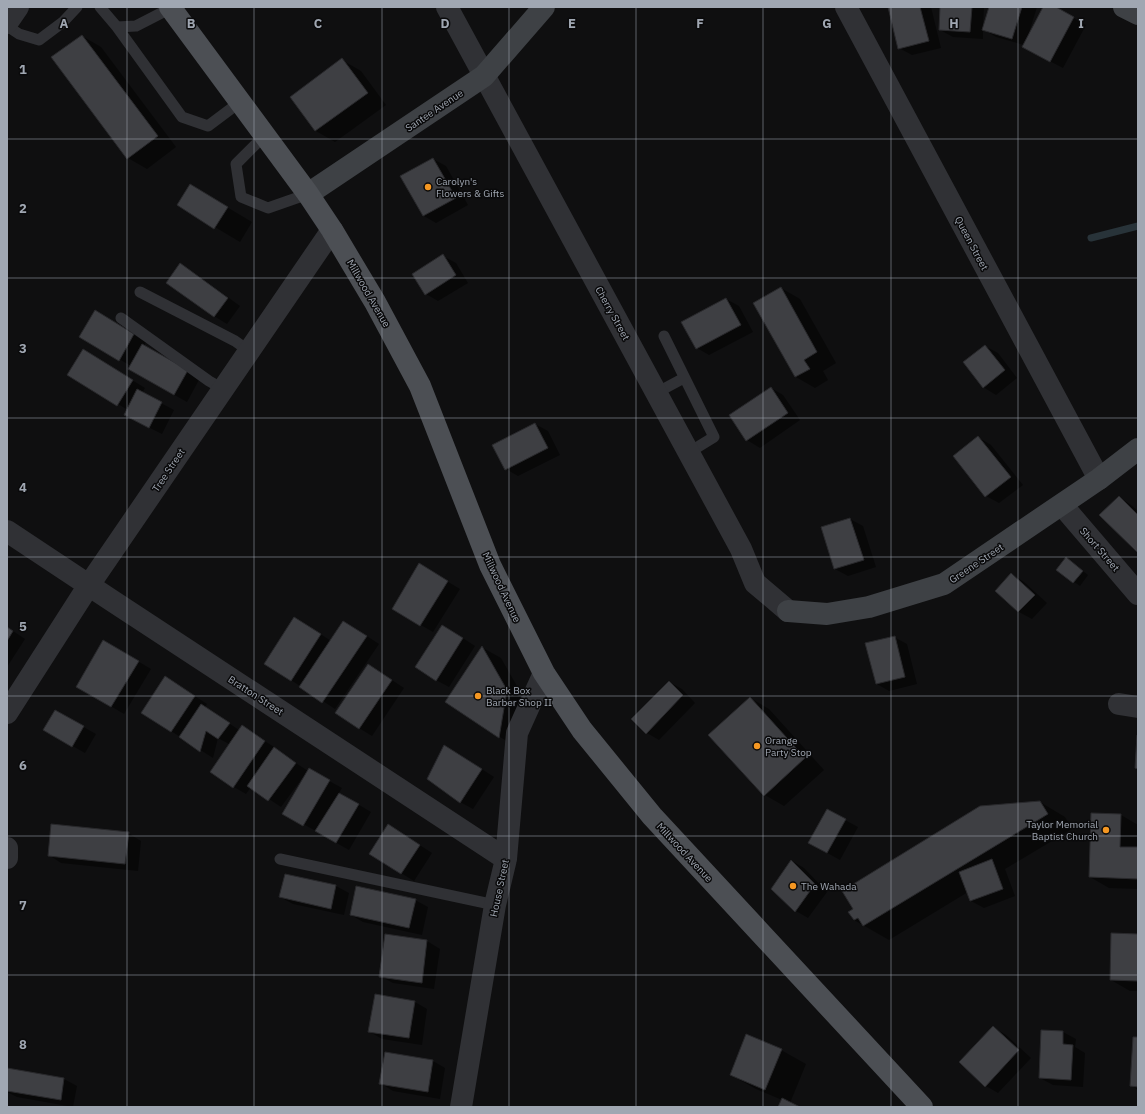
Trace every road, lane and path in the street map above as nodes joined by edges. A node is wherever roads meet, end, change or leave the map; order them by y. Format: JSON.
{"nodes":[{"id":1,"x":18,"y":7,"type":"edge"},
{"id":2,"x":77,"y":7,"type":"edge"},
{"id":3,"x":100,"y":7,"type":"edge"},
{"id":4,"x":447,"y":7,"type":"edge"},
{"id":5,"x":544,"y":7,"type":"edge"},
{"id":6,"x":846,"y":7,"type":"edge"},
{"id":7,"x":1124,"y":7,"type":"edge"},
{"id":8,"x":171,"y":8,"type":"edge"},
{"id":9,"x":1138,"y":14,"type":"edge"},
{"id":10,"x":7,"y":25,"type":"edge"},
{"id":11,"x":117,"y":27,"type":"junction"},
{"id":12,"x":484,"y":76,"type":"junction"},
{"id":13,"x":240,"y":102,"type":"junction"},
{"id":14,"x":264,"y":135,"type":"junction"},
{"id":15,"x":308,"y":194,"type":"junction"},
{"id":16,"x":332,"y":230,"type":"junction"},
{"id":17,"x":140,"y":292,"type":"dead end"},
{"id":18,"x":120,"y":318,"type":"dead end"},
{"id":19,"x":664,"y":336,"type":"dead end"},
{"id":20,"x":249,"y":351,"type":"junction"},
{"id":21,"x":684,"y":378,"type":"junction"},
{"id":22,"x":223,"y":389,"type":"junction"},
{"id":23,"x":656,"y":393,"type":"junction"},
{"id":24,"x":1138,"y":449,"type":"edge"},
{"id":25,"x":688,"y":452,"type":"junction"},
{"id":26,"x":1099,"y":479,"type":"junction"},
{"id":27,"x":1062,"y":505,"type":"junction"},
{"id":28,"x":7,"y":531,"type":"edge"},
{"id":29,"x":89,"y":586,"type":"junction"},
{"id":30,"x":1138,"y":594,"type":"edge"},
{"id":31,"x":788,"y":611,"type":"joint"},
{"id":32,"x":544,"y":673,"type":"junction"},
{"id":33,"x":7,"y":713,"type":"edge"},
{"id":34,"x":7,"y":848,"type":"edge"},
{"id":35,"x":7,"y":858,"type":"edge"},
{"id":36,"x":280,"y":859,"type":"dead end"},
{"id":37,"x":506,"y":859,"type":"junction"},
{"id":38,"x":495,"y":905,"type":"junction"},
{"id":39,"x":461,"y":1107,"type":"edge"},
{"id":40,"x":922,"y":1107,"type":"edge"}],
"edges":[{"from":1,"to":10,"type":"street"},
{"from":2,"to":10,"type":"lane"},
{"from":3,"to":11,"type":"lane"},
{"from":4,"to":12,"type":"street","name":"Cherry Street"},
{"from":5,"to":12,"type":"street","name":"Santee Avenue"},
{"from":6,"to":26,"type":"street","name":"Queen Street"},
{"from":7,"to":9,"type":"street"},
{"from":8,"to":11,"type":"lane"},
{"from":8,"to":13,"type":"main road","name":"Millwood Avenue"},
{"from":11,"to":13,"type":"lane"},
{"from":12,"to":15,"type":"street","name":"Santee Avenue"},
{"from":12,"to":23,"type":"street","name":"Cherry Street"},
{"from":13,"to":14,"type":"main road","name":"Millwood Avenue"},
{"from":14,"to":15,"type":"main road","name":"Millwood Avenue"},
{"from":14,"to":15,"type":"lane"},
{"from":15,"to":16,"type":"main road","name":"Millwood Avenue"},
{"from":16,"to":20,"type":"street","name":"Tree Street"},
{"from":16,"to":32,"type":"main road","name":"Millwood Avenue"},
{"from":17,"to":20,"type":"lane"},
{"from":18,"to":22,"type":"lane"},
{"from":19,"to":21,"type":"lane"},
{"from":20,"to":22,"type":"street","name":"Tree Street"},
{"from":21,"to":23,"type":"lane"},
{"from":21,"to":25,"type":"lane"},
{"from":22,"to":29,"type":"street","name":"Tree Street"},
{"from":23,"to":25,"type":"street","name":"Cherry Street"},
{"from":24,"to":26,"type":"street","name":"Greene Street"},
{"from":25,"to":31,"type":"street","name":"Cherry Street"},
{"from":26,"to":27,"type":"street","name":"Greene Street"},
{"from":27,"to":30,"type":"street","name":"Short Street"},
{"from":27,"to":31,"type":"street","name":"Greene Street"},
{"from":28,"to":29,"type":"street","name":"Bratton Street"},
{"from":29,"to":33,"type":"street","name":"Tree Street"},
{"from":29,"to":37,"type":"street","name":"Bratton Street"},
{"from":32,"to":37,"type":"street","name":"House Street"},
{"from":32,"to":40,"type":"main road","name":"Millwood Avenue"},
{"from":34,"to":35,"type":"street"},
{"from":36,"to":38,"type":"lane"},
{"from":37,"to":38,"type":"street","name":"House Street"},
{"from":38,"to":39,"type":"street","name":"House Street"}]}
